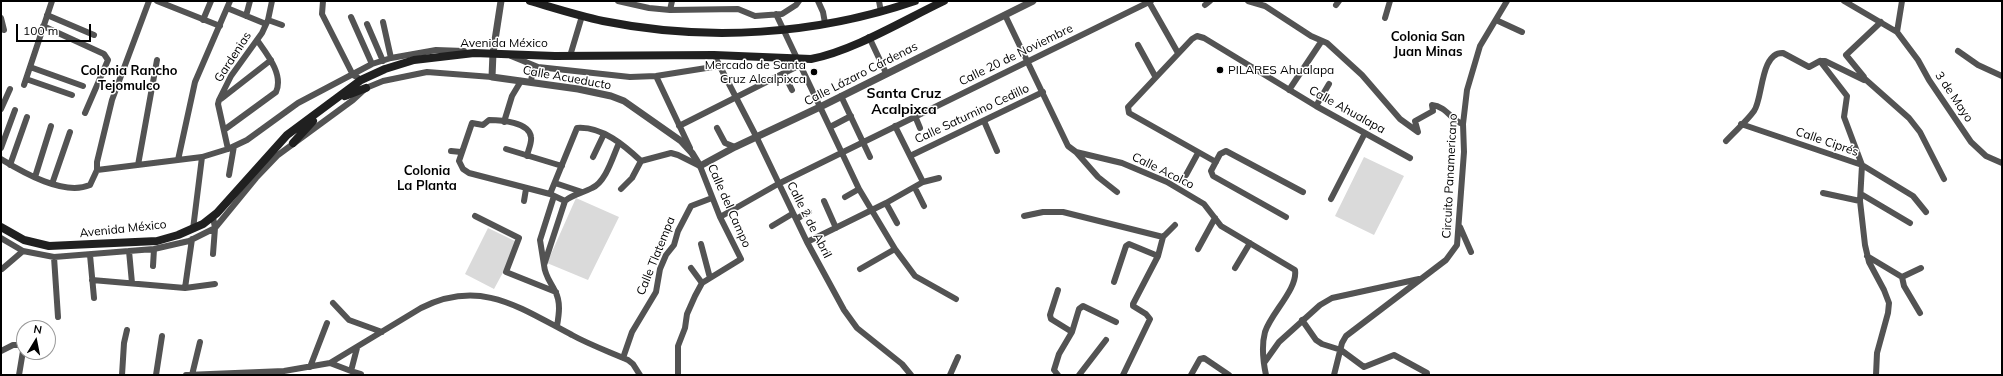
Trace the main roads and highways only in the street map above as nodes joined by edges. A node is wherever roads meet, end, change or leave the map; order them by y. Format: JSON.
{"nodes":[{"id":1,"x":530,"y":1,"type":"edge"},
{"id":2,"x":915,"y":1,"type":"edge"},
{"id":3,"x":943,"y":1,"type":"edge"},
{"id":4,"x":899,"y":7,"type":"junction"},
{"id":5,"x":921,"y":12,"type":"junction"},
{"id":6,"x":904,"y":20,"type":"junction"},
{"id":7,"x":366,"y":88,"type":"road end"},
{"id":8,"x":336,"y":99,"type":"junction"},
{"id":9,"x":316,"y":115,"type":"junction"},
{"id":10,"x":293,"y":143,"type":"road end"},
{"id":11,"x":1,"y":227,"type":"edge"}],
"edges":[{"from":1,"to":4,"type":"main road"},
{"from":2,"to":4,"type":"main road"},
{"from":2,"to":5,"type":"main road"},
{"from":3,"to":5,"type":"main road","name":"Avenida México"},
{"from":4,"to":6,"type":"main road"},
{"from":5,"to":6,"type":"main road","name":"Avenida México"},
{"from":6,"to":8,"type":"main road","name":"Avenida México"},
{"from":7,"to":8,"type":"main road"},
{"from":8,"to":9,"type":"main road","name":"Avenida México"},
{"from":9,"to":10,"type":"main road"},
{"from":9,"to":11,"type":"main road","name":"Avenida México"}]}
